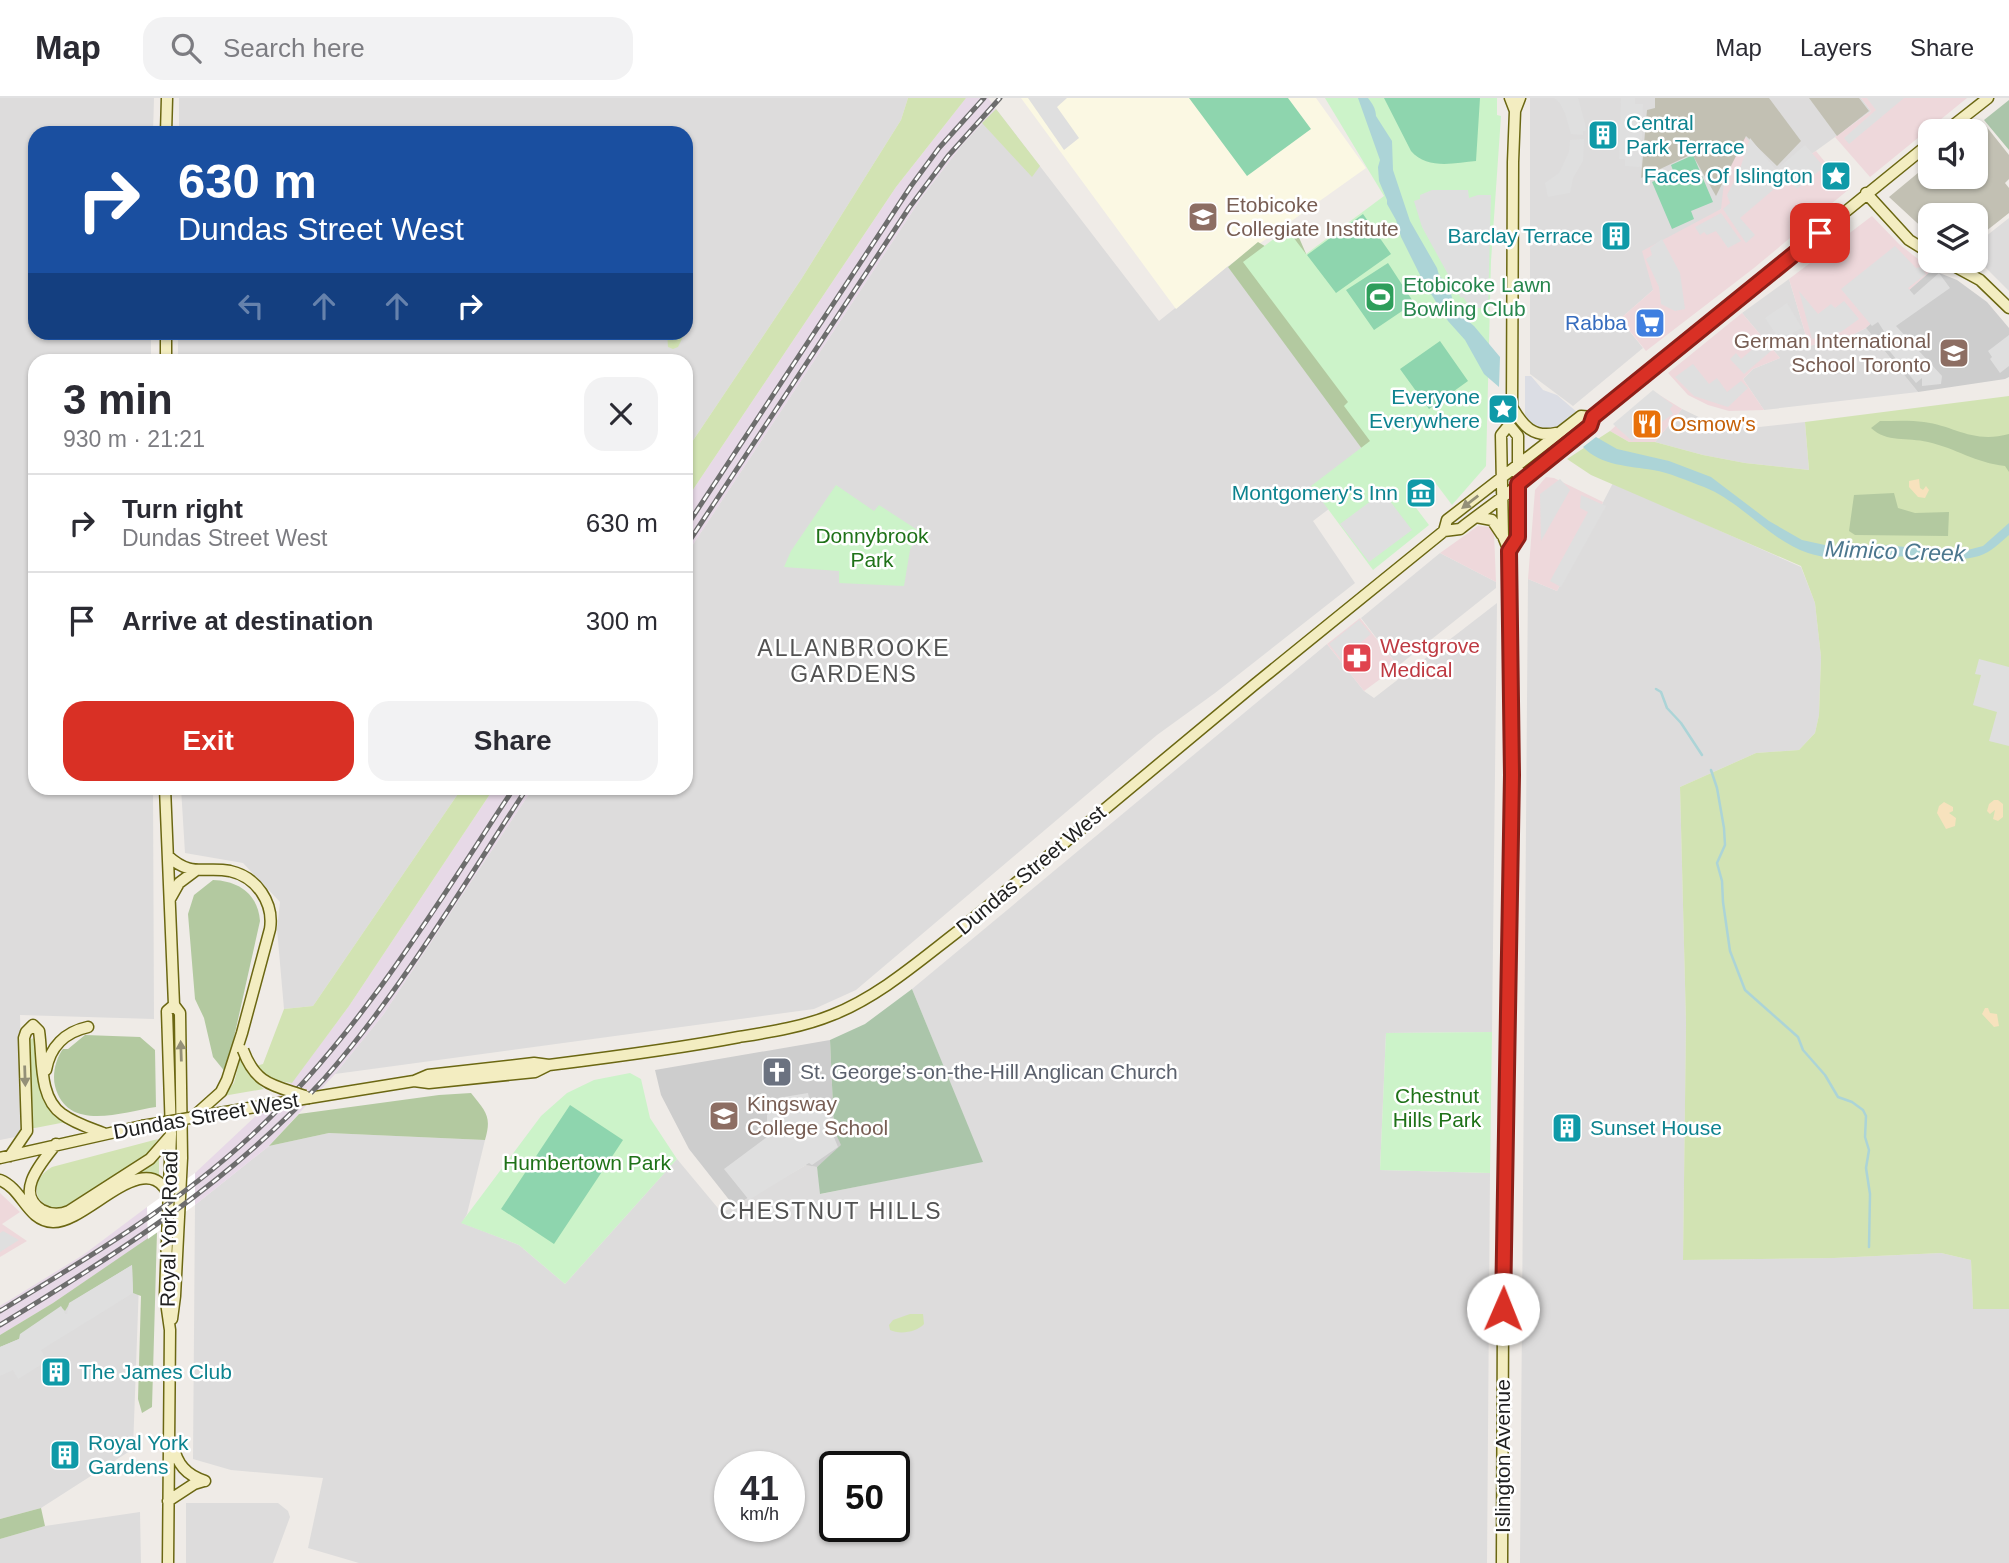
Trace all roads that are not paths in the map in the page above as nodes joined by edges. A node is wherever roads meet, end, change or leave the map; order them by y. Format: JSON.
{"nodes":[{"id":1,"x":167,"y":98,"type":"edge"},
{"id":2,"x":1510,"y":98,"type":"edge"},
{"id":3,"x":1520,"y":98,"type":"edge"},
{"id":4,"x":1988,"y":98,"type":"edge"},
{"id":5,"x":1515,"y":111,"type":"junction"},
{"id":6,"x":1961,"y":119,"type":"edge"},
{"id":7,"x":166,"y":126,"type":"edge"},
{"id":8,"x":1918,"y":152,"type":"edge"},
{"id":9,"x":1866,"y":193,"type":"junction"},
{"id":10,"x":1918,"y":246,"type":"edge"},
{"id":11,"x":1967,"y":273,"type":"edge"},
{"id":12,"x":2009,"y":308,"type":"edge"},
{"id":13,"x":1512,"y":407,"type":"junction"},
{"id":14,"x":1593,"y":417,"type":"junction"},
{"id":15,"x":1509,"y":425,"type":"junction"},
{"id":16,"x":1557,"y":433,"type":"junction"},
{"id":17,"x":1518,"y":464,"type":"junction"},
{"id":18,"x":1502,"y":477,"type":"junction"},
{"id":19,"x":1518,"y":484,"type":"junction"},
{"id":20,"x":1503,"y":496,"type":"junction"},
{"id":21,"x":1476,"y":517,"type":"junction"},
{"id":22,"x":1444,"y":531,"type":"junction"},
{"id":23,"x":1503,"y":536,"type":"junction"},
{"id":24,"x":1509,"y":551,"type":"junction"},
{"id":25,"x":165,"y":795,"type":"edge"},
{"id":26,"x":168,"y":856,"type":"junction"},
{"id":27,"x":195,"y":871,"type":"junction"},
{"id":28,"x":169,"y":899,"type":"junction"},
{"id":29,"x":174,"y":1005,"type":"junction"},
{"id":30,"x":88,"y":1027,"type":"dead end"},
{"id":31,"x":240,"y":1050,"type":"junction"},
{"id":32,"x":44,"y":1078,"type":"junction"},
{"id":33,"x":309,"y":1098,"type":"junction"},
{"id":34,"x":193,"y":1117,"type":"junction"},
{"id":35,"x":103,"y":1133,"type":"junction"},
{"id":36,"x":171,"y":1135,"type":"junction"},
{"id":37,"x":56,"y":1144,"type":"junction"},
{"id":38,"x":5,"y":1157,"type":"edge"},
{"id":39,"x":0,"y":1180,"type":"edge"},
{"id":40,"x":169,"y":1197,"type":"junction"},
{"id":41,"x":170,"y":1330,"type":"junction"},
{"id":42,"x":168,"y":1427,"type":"junction"},
{"id":43,"x":168,"y":1501,"type":"junction"},
{"id":44,"x":168,"y":1563,"type":"edge"},
{"id":45,"x":1503,"y":1563,"type":"edge"}],
"edges":[{"from":1,"to":7,"type":"main road"},
{"from":2,"to":5,"type":"main road","name":"Islington Avenue"},
{"from":3,"to":5,"type":"main road","name":"Islington Avenue"},
{"from":4,"to":6,"type":"main road"},
{"from":5,"to":13,"type":"main road","name":"Islington Avenue"},
{"from":8,"to":9,"type":"main road","name":"Dundas Street West"},
{"from":9,"to":10,"type":"main road"},
{"from":9,"to":14,"type":"main road","name":"Dundas Street West"},
{"from":11,"to":12,"type":"main road"},
{"from":13,"to":15,"type":"main road","name":"Islington Avenue"},
{"from":13,"to":16,"type":"main road"},
{"from":14,"to":16,"type":"main road","name":"Dundas Street West"},
{"from":14,"to":19,"type":"main road","name":"Dundas Street West"},
{"from":15,"to":17,"type":"main road","name":"Islington Avenue"},
{"from":15,"to":18,"type":"main road","name":"Islington Avenue"},
{"from":16,"to":17,"type":"main road","name":"Dundas Street West"},
{"from":17,"to":18,"type":"main road","name":"Dundas Street West"},
{"from":17,"to":19,"type":"main road","name":"Islington Avenue"},
{"from":18,"to":20,"type":"main road","name":"Islington Avenue"},
{"from":18,"to":22,"type":"main road","name":"Dundas Street West","one_way":true},
{"from":19,"to":20,"type":"main road","name":"Dundas Street West"},
{"from":19,"to":24,"type":"main road","name":"Islington Avenue"},
{"from":20,"to":21,"type":"main road","name":"Dundas Street West"},
{"from":20,"to":23,"type":"main road","name":"Islington Avenue"},
{"from":21,"to":22,"type":"main road","name":"Dundas Street West"},
{"from":21,"to":23,"type":"main road"},
{"from":22,"to":33,"type":"main road","name":"Dundas Street West"},
{"from":23,"to":24,"type":"main road","name":"Islington Avenue"},
{"from":24,"to":45,"type":"main road","name":"Islington Avenue"},
{"from":25,"to":26,"type":"main road","name":"Royal York Road"},
{"from":26,"to":27,"type":"main road"},
{"from":26,"to":28,"type":"main road","name":"Royal York Road"},
{"from":27,"to":28,"type":"main road"},
{"from":27,"to":31,"type":"main road"},
{"from":28,"to":29,"type":"main road","name":"Royal York Road"},
{"from":29,"to":36,"type":"main road","name":"Royal York Road"},
{"from":41,"to":29,"type":"main road","name":"Royal York Road","one_way":true},
{"from":30,"to":32,"type":"main road"},
{"from":31,"to":33,"type":"main road","bridge":true},
{"from":31,"to":34,"type":"main road"},
{"from":32,"to":35,"type":"main road"},
{"from":32,"to":38,"type":"main road","one_way":true},
{"from":33,"to":34,"type":"main road","name":"Dundas Street West","bridge":true},
{"from":34,"to":35,"type":"main road","name":"Dundas Street West","bridge":true},
{"from":35,"to":37,"type":"main road","name":"Dundas Street West"},
{"from":36,"to":37,"type":"main road"},
{"from":36,"to":40,"type":"main road","name":"Royal York Road"},
{"from":37,"to":38,"type":"main road","name":"Dundas Street West"},
{"from":39,"to":40,"type":"main road"},
{"from":40,"to":41,"type":"main road","name":"Royal York Road"},
{"from":41,"to":42,"type":"main road","name":"Royal York Road"},
{"from":42,"to":43,"type":"main road","name":"Royal York Road"},
{"from":42,"to":43,"type":"main road"},
{"from":43,"to":44,"type":"main road","name":"Royal York Road"}]}
